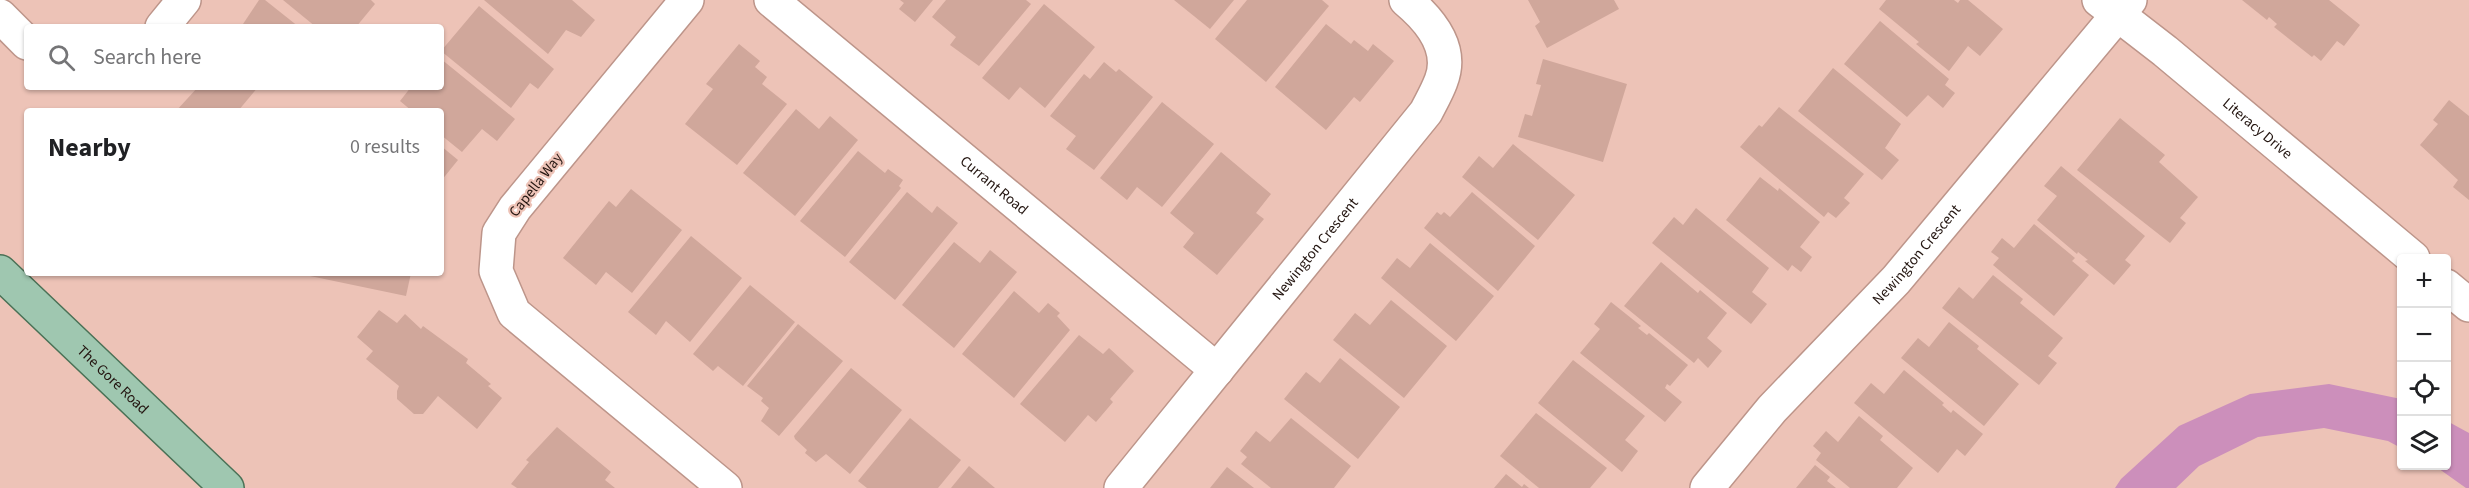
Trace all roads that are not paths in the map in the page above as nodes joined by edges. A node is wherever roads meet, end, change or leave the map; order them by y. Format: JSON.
{"nodes":[{"id":1,"x":184,"y":0,"type":"edge"},
{"id":2,"x":687,"y":0,"type":"edge"},
{"id":3,"x":771,"y":0,"type":"edge"},
{"id":4,"x":1406,"y":0,"type":"edge"},
{"id":5,"x":2116,"y":5,"type":"edge"},
{"id":6,"x":0,"y":16,"type":"edge"},
{"id":7,"x":164,"y":24,"type":"edge"},
{"id":8,"x":24,"y":40,"type":"edge"},
{"id":9,"x":2408,"y":254,"type":"edge"},
{"id":10,"x":0,"y":272,"type":"edge"},
{"id":11,"x":2451,"y":290,"type":"edge"},
{"id":12,"x":2469,"y":305,"type":"edge"},
{"id":13,"x":1218,"y":370,"type":"junction"},
{"id":14,"x":227,"y":488,"type":"edge"},
{"id":15,"x":725,"y":488,"type":"edge"},
{"id":16,"x":1121,"y":488,"type":"edge"},
{"id":17,"x":1707,"y":488,"type":"edge"}],
"edges":[{"from":1,"to":7,"type":"street"},
{"from":2,"to":15,"type":"street","name":"Capella Way"},
{"from":3,"to":13,"type":"street","name":"Currant Road"},
{"from":4,"to":13,"type":"street","name":"Newington Crescent"},
{"from":5,"to":9,"type":"street","name":"Literacy Drive"},
{"from":5,"to":17,"type":"street","name":"Newington Crescent"},
{"from":6,"to":8,"type":"street"},
{"from":10,"to":14,"type":"main road","name":"The Gore Road"},
{"from":11,"to":12,"type":"street"},
{"from":13,"to":16,"type":"street","name":"Newington Crescent"}]}
